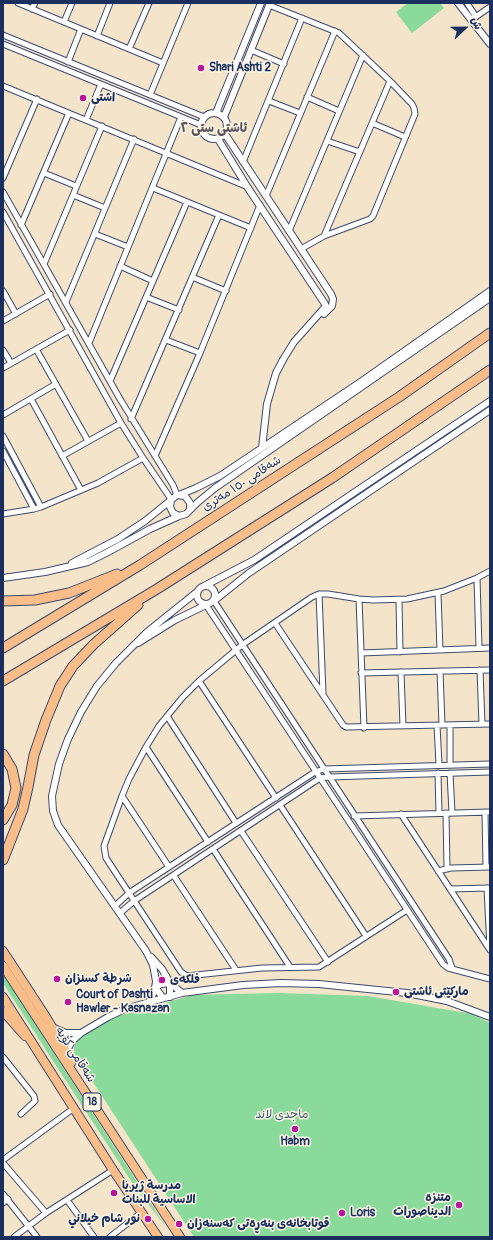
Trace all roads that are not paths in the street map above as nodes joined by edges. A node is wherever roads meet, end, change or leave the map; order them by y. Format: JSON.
{"nodes":[{"id":1,"x":18,"y":3,"type":"edge"},
{"id":2,"x":35,"y":3,"type":"edge"},
{"id":3,"x":72,"y":3,"type":"edge"},
{"id":4,"x":110,"y":3,"type":"edge"},
{"id":5,"x":149,"y":3,"type":"edge"},
{"id":6,"x":188,"y":3,"type":"edge"},
{"id":7,"x":261,"y":3,"type":"edge"},
{"id":8,"x":458,"y":3,"type":"edge"},
{"id":9,"x":467,"y":3,"type":"edge"},
{"id":10,"x":270,"y":4,"type":"edge"},
{"id":11,"x":490,"y":7,"type":"edge"},
{"id":12,"x":32,"y":9,"type":"junction"},
{"id":13,"x":256,"y":16,"type":"junction"},
{"id":14,"x":302,"y":18,"type":"junction"},
{"id":15,"x":473,"y":18,"type":"junction"},
{"id":16,"x":263,"y":19,"type":"junction"},
{"id":17,"x":64,"y":22,"type":"junction"},
{"id":18,"x":82,"y":29,"type":"junction"},
{"id":19,"x":334,"y":31,"type":"junction"},
{"id":20,"x":3,"y":35,"type":"edge"},
{"id":21,"x":97,"y":36,"type":"junction"},
{"id":22,"x":24,"y":44,"type":"junction"},
{"id":23,"x":490,"y":44,"type":"edge"},
{"id":24,"x":3,"y":45,"type":"edge"},
{"id":25,"x":130,"y":49,"type":"junction"},
{"id":26,"x":251,"y":50,"type":"junction"},
{"id":27,"x":20,"y":52,"type":"junction"},
{"id":28,"x":363,"y":55,"type":"junction"},
{"id":29,"x":68,"y":62,"type":"junction"},
{"id":30,"x":163,"y":63,"type":"junction"},
{"id":31,"x":284,"y":64,"type":"junction"},
{"id":32,"x":390,"y":81,"type":"junction"},
{"id":33,"x":101,"y":84,"type":"junction"},
{"id":34,"x":3,"y":87,"type":"edge"},
{"id":35,"x":150,"y":95,"type":"junction"},
{"id":36,"x":307,"y":97,"type":"junction"},
{"id":37,"x":37,"y":99,"type":"junction"},
{"id":38,"x":269,"y":101,"type":"junction"},
{"id":39,"x":339,"y":111,"type":"junction"},
{"id":40,"x":69,"y":112,"type":"junction"},
{"id":41,"x":216,"y":113,"type":"junction"},
{"id":42,"x":300,"y":113,"type":"junction"},
{"id":43,"x":181,"y":117,"type":"junction"},
{"id":44,"x":224,"y":117,"type":"junction"},
{"id":45,"x":204,"y":118,"type":"junction"},
{"id":46,"x":86,"y":120,"type":"junction"},
{"id":47,"x":372,"y":123,"type":"junction"},
{"id":48,"x":201,"y":125,"type":"junction"},
{"id":49,"x":102,"y":126,"type":"junction"},
{"id":50,"x":225,"y":134,"type":"junction"},
{"id":51,"x":405,"y":137,"type":"junction"},
{"id":52,"x":134,"y":139,"type":"junction"},
{"id":53,"x":218,"y":139,"type":"junction"},
{"id":54,"x":327,"y":141,"type":"junction"},
{"id":55,"x":360,"y":152,"type":"junction"},
{"id":56,"x":166,"y":153,"type":"junction"},
{"id":57,"x":243,"y":162,"type":"junction"},
{"id":58,"x":44,"y":173,"type":"junction"},
{"id":59,"x":3,"y":178,"type":"edge"},
{"id":60,"x":76,"y":186,"type":"junction"},
{"id":61,"x":153,"y":188,"type":"junction"},
{"id":62,"x":248,"y":188,"type":"junction"},
{"id":63,"x":3,"y":192,"type":"edge"},
{"id":64,"x":73,"y":195,"type":"junction"},
{"id":65,"x":266,"y":196,"type":"junction"},
{"id":66,"x":187,"y":202,"type":"junction"},
{"id":67,"x":260,"y":206,"type":"junction"},
{"id":68,"x":105,"y":208,"type":"junction"},
{"id":69,"x":3,"y":212,"type":"edge"},
{"id":70,"x":219,"y":215,"type":"junction"},
{"id":71,"x":21,"y":225,"type":"junction"},
{"id":72,"x":251,"y":228,"type":"junction"},
{"id":73,"x":289,"y":231,"type":"junction"},
{"id":74,"x":94,"y":234,"type":"junction"},
{"id":75,"x":324,"y":236,"type":"junction"},
{"id":76,"x":128,"y":247,"type":"junction"},
{"id":77,"x":301,"y":249,"type":"junction"},
{"id":78,"x":44,"y":264,"type":"junction"},
{"id":79,"x":120,"y":266,"type":"junction"},
{"id":80,"x":192,"y":277,"type":"junction"},
{"id":81,"x":153,"y":281,"type":"junction"},
{"id":82,"x":3,"y":291,"type":"edge"},
{"id":83,"x":226,"y":291,"type":"junction"},
{"id":84,"x":490,"y":291,"type":"edge"},
{"id":85,"x":50,"y":294,"type":"junction"},
{"id":86,"x":331,"y":294,"type":"junction"},
{"id":87,"x":146,"y":297,"type":"junction"},
{"id":88,"x":490,"y":298,"type":"edge"},
{"id":89,"x":322,"y":300,"type":"junction"},
{"id":90,"x":66,"y":302,"type":"junction"},
{"id":91,"x":179,"y":310,"type":"junction"},
{"id":92,"x":16,"y":314,"type":"junction"},
{"id":93,"x":3,"y":321,"type":"edge"},
{"id":94,"x":305,"y":328,"type":"junction"},
{"id":95,"x":70,"y":330,"type":"junction"},
{"id":96,"x":490,"y":333,"type":"edge"},
{"id":97,"x":166,"y":340,"type":"junction"},
{"id":98,"x":88,"y":342,"type":"junction"},
{"id":99,"x":36,"y":349,"type":"junction"},
{"id":100,"x":3,"y":350,"type":"edge"},
{"id":101,"x":200,"y":353,"type":"junction"},
{"id":102,"x":11,"y":363,"type":"junction"},
{"id":103,"x":3,"y":368,"type":"edge"},
{"id":104,"x":490,"y":370,"type":"edge"},
{"id":105,"x":110,"y":381,"type":"junction"},
{"id":106,"x":56,"y":384,"type":"junction"},
{"id":107,"x":31,"y":399,"type":"junction"},
{"id":108,"x":490,"y":402,"type":"edge"},
{"id":109,"x":490,"y":410,"type":"edge"},
{"id":110,"x":3,"y":415,"type":"edge"},
{"id":111,"x":131,"y":419,"type":"junction"},
{"id":112,"x":122,"y":424,"type":"junction"},
{"id":113,"x":3,"y":436,"type":"edge"},
{"id":114,"x":88,"y":441,"type":"junction"},
{"id":115,"x":262,"y":448,"type":"junction"},
{"id":116,"x":3,"y":450,"type":"edge"},
{"id":117,"x":62,"y":456,"type":"junction"},
{"id":118,"x":155,"y":456,"type":"junction"},
{"id":119,"x":143,"y":458,"type":"junction"},
{"id":120,"x":81,"y":490,"type":"junction"},
{"id":121,"x":178,"y":495,"type":"junction"},
{"id":122,"x":171,"y":500,"type":"junction"},
{"id":123,"x":41,"y":507,"type":"junction"},
{"id":124,"x":34,"y":509,"type":"junction"},
{"id":125,"x":190,"y":509,"type":"junction"},
{"id":126,"x":3,"y":514,"type":"edge"},
{"id":127,"x":179,"y":516,"type":"junction"},
{"id":128,"x":140,"y":565,"type":"junction"},
{"id":129,"x":65,"y":567,"type":"junction"},
{"id":130,"x":490,"y":571,"type":"edge"},
{"id":131,"x":3,"y":578,"type":"edge"},
{"id":132,"x":477,"y":578,"type":"junction"},
{"id":133,"x":204,"y":586,"type":"junction"},
{"id":134,"x":157,"y":589,"type":"junction"},
{"id":135,"x":198,"y":591,"type":"junction"},
{"id":136,"x":438,"y":593,"type":"junction"},
{"id":137,"x":319,"y":594,"type":"junction"},
{"id":138,"x":359,"y":599,"type":"junction"},
{"id":139,"x":399,"y":600,"type":"junction"},
{"id":140,"x":3,"y":601,"type":"edge"},
{"id":141,"x":214,"y":601,"type":"junction"},
{"id":142,"x":206,"y":605,"type":"junction"},
{"id":143,"x":275,"y":623,"type":"junction"},
{"id":144,"x":135,"y":645,"type":"junction"},
{"id":145,"x":242,"y":645,"type":"junction"},
{"id":146,"x":3,"y":648,"type":"edge"},
{"id":147,"x":479,"y":648,"type":"junction"},
{"id":148,"x":490,"y":648,"type":"edge"},
{"id":149,"x":235,"y":650,"type":"junction"},
{"id":150,"x":440,"y":650,"type":"junction"},
{"id":151,"x":400,"y":652,"type":"junction"},
{"id":152,"x":361,"y":653,"type":"junction"},
{"id":153,"x":480,"y":670,"type":"junction"},
{"id":154,"x":490,"y":670,"type":"edge"},
{"id":155,"x":440,"y":671,"type":"junction"},
{"id":156,"x":400,"y":672,"type":"junction"},
{"id":157,"x":361,"y":673,"type":"junction"},
{"id":158,"x":15,"y":674,"type":"junction"},
{"id":159,"x":3,"y":681,"type":"edge"},
{"id":160,"x":199,"y":681,"type":"junction"},
{"id":161,"x":3,"y":688,"type":"edge"},
{"id":162,"x":323,"y":694,"type":"junction"},
{"id":163,"x":167,"y":716,"type":"junction"},
{"id":164,"x":482,"y":724,"type":"junction"},
{"id":165,"x":490,"y":724,"type":"edge"},
{"id":166,"x":440,"y":725,"type":"junction"},
{"id":167,"x":450,"y":725,"type":"junction"},
{"id":168,"x":403,"y":726,"type":"junction"},
{"id":169,"x":364,"y":728,"type":"junction"},
{"id":170,"x":146,"y":747,"type":"junction"},
{"id":171,"x":3,"y":754,"type":"edge"},
{"id":172,"x":490,"y":764,"type":"edge"},
{"id":173,"x":439,"y":765,"type":"junction"},
{"id":174,"x":450,"y":765,"type":"junction"},
{"id":175,"x":324,"y":769,"type":"junction"},
{"id":176,"x":315,"y":772,"type":"junction"},
{"id":177,"x":490,"y":772,"type":"edge"},
{"id":178,"x":438,"y":773,"type":"junction"},
{"id":179,"x":450,"y":773,"type":"junction"},
{"id":180,"x":329,"y":777,"type":"junction"},
{"id":181,"x":320,"y":778,"type":"junction"},
{"id":182,"x":122,"y":796,"type":"junction"},
{"id":183,"x":276,"y":798,"type":"junction"},
{"id":184,"x":280,"y":805,"type":"junction"},
{"id":185,"x":487,"y":812,"type":"edge"},
{"id":186,"x":439,"y":813,"type":"junction"},
{"id":187,"x":446,"y":813,"type":"junction"},
{"id":188,"x":452,"y":813,"type":"junction"},
{"id":189,"x":400,"y":814,"type":"junction"},
{"id":190,"x":354,"y":816,"type":"junction"},
{"id":191,"x":3,"y":820,"type":"edge"},
{"id":192,"x":236,"y":823,"type":"junction"},
{"id":193,"x":241,"y":831,"type":"junction"},
{"id":194,"x":208,"y":842,"type":"junction"},
{"id":195,"x":213,"y":849,"type":"junction"},
{"id":196,"x":3,"y":860,"type":"edge"},
{"id":197,"x":169,"y":867,"type":"junction"},
{"id":198,"x":488,"y":867,"type":"edge"},
{"id":199,"x":447,"y":868,"type":"junction"},
{"id":200,"x":438,"y":871,"type":"junction"},
{"id":201,"x":174,"y":876,"type":"junction"},
{"id":202,"x":489,"y":888,"type":"edge"},
{"id":203,"x":450,"y":889,"type":"junction"},
{"id":204,"x":129,"y":894,"type":"junction"},
{"id":205,"x":134,"y":901,"type":"junction"},
{"id":206,"x":115,"y":906,"type":"junction"},
{"id":207,"x":407,"y":910,"type":"junction"},
{"id":208,"x":120,"y":913,"type":"junction"},
{"id":209,"x":366,"y":936,"type":"junction"},
{"id":210,"x":490,"y":950,"type":"edge"},
{"id":211,"x":3,"y":951,"type":"edge"},
{"id":212,"x":146,"y":951,"type":"junction"},
{"id":213,"x":328,"y":962,"type":"junction"},
{"id":214,"x":3,"y":966,"type":"edge"},
{"id":215,"x":290,"y":967,"type":"junction"},
{"id":216,"x":452,"y":968,"type":"junction"},
{"id":217,"x":236,"y":970,"type":"junction"},
{"id":218,"x":490,"y":979,"type":"edge"},
{"id":219,"x":170,"y":984,"type":"junction"},
{"id":220,"x":155,"y":987,"type":"junction"},
{"id":221,"x":182,"y":993,"type":"junction"},
{"id":222,"x":170,"y":996,"type":"junction"},
{"id":223,"x":3,"y":997,"type":"edge"},
{"id":224,"x":163,"y":998,"type":"junction"},
{"id":225,"x":149,"y":1002,"type":"junction"},
{"id":226,"x":3,"y":1012,"type":"edge"},
{"id":227,"x":490,"y":1017,"type":"edge"},
{"id":228,"x":53,"y":1027,"type":"junction"},
{"id":229,"x":80,"y":1033,"type":"junction"},
{"id":230,"x":34,"y":1045,"type":"junction"},
{"id":231,"x":66,"y":1052,"type":"junction"},
{"id":232,"x":3,"y":1057,"type":"edge"},
{"id":233,"x":76,"y":1078,"type":"junction"},
{"id":234,"x":74,"y":1108,"type":"junction"},
{"id":235,"x":21,"y":1114,"type":"dead end"},
{"id":236,"x":3,"y":1161,"type":"edge"},
{"id":237,"x":113,"y":1170,"type":"junction"},
{"id":238,"x":3,"y":1194,"type":"edge"},
{"id":239,"x":8,"y":1199,"type":"junction"},
{"id":240,"x":67,"y":1200,"type":"junction"},
{"id":241,"x":3,"y":1203,"type":"edge"},
{"id":242,"x":142,"y":1212,"type":"junction"},
{"id":243,"x":46,"y":1213,"type":"junction"},
{"id":244,"x":29,"y":1226,"type":"junction"},
{"id":245,"x":14,"y":1237,"type":"edge"},
{"id":246,"x":38,"y":1237,"type":"edge"},
{"id":247,"x":94,"y":1237,"type":"edge"},
{"id":248,"x":110,"y":1237,"type":"edge"},
{"id":249,"x":158,"y":1237,"type":"edge"},
{"id":250,"x":180,"y":1237,"type":"edge"}],
"edges":[{"from":1,"to":12,"type":"street"},
{"from":2,"to":12,"type":"street"},
{"from":3,"to":17,"type":"street"},
{"from":4,"to":21,"type":"street"},
{"from":5,"to":25,"type":"street"},
{"from":6,"to":30,"type":"street"},
{"from":7,"to":13,"type":"street"},
{"from":8,"to":15,"type":"street"},
{"from":9,"to":15,"type":"street"},
{"from":10,"to":14,"type":"street"},
{"from":10,"to":16,"type":"street"},
{"from":11,"to":15,"type":"street"},
{"from":12,"to":17,"type":"street"},
{"from":13,"to":16,"type":"street"},
{"from":13,"to":41,"type":"street"},
{"from":14,"to":19,"type":"street"},
{"from":14,"to":31,"type":"street"},
{"from":15,"to":23,"type":"street"},
{"from":16,"to":26,"type":"street"},
{"from":17,"to":18,"type":"street"},
{"from":18,"to":21,"type":"street"},
{"from":18,"to":29,"type":"street"},
{"from":19,"to":28,"type":"street"},
{"from":19,"to":36,"type":"street"},
{"from":20,"to":22,"type":"street"},
{"from":21,"to":25,"type":"street"},
{"from":22,"to":27,"type":"street"},
{"from":22,"to":29,"type":"street"},
{"from":24,"to":27,"type":"street"},
{"from":25,"to":30,"type":"street"},
{"from":26,"to":31,"type":"street"},
{"from":26,"to":44,"type":"street"},
{"from":27,"to":33,"type":"street"},
{"from":28,"to":32,"type":"street"},
{"from":28,"to":39,"type":"street"},
{"from":29,"to":35,"type":"street"},
{"from":30,"to":35,"type":"street"},
{"from":31,"to":38,"type":"street"},
{"from":32,"to":47,"type":"street"},
{"from":32,"to":51,"type":"street"},
{"from":33,"to":43,"type":"street"},
{"from":33,"to":46,"type":"street"},
{"from":34,"to":37,"type":"street"},
{"from":35,"to":45,"type":"street"},
{"from":36,"to":39,"type":"street"},
{"from":36,"to":42,"type":"street"},
{"from":37,"to":40,"type":"street"},
{"from":37,"to":59,"type":"street"},
{"from":38,"to":42,"type":"street"},
{"from":38,"to":57,"type":"street"},
{"from":39,"to":54,"type":"street"},
{"from":40,"to":46,"type":"street"},
{"from":40,"to":58,"type":"street"},
{"from":41,"to":44,"type":"street"},
{"from":41,"to":45,"type":"street"},
{"from":42,"to":65,"type":"street"},
{"from":43,"to":48,"type":"street"},
{"from":43,"to":56,"type":"street"},
{"from":44,"to":50,"type":"street"},
{"from":45,"to":48,"type":"street"},
{"from":46,"to":49,"type":"street"},
{"from":47,"to":51,"type":"street"},
{"from":47,"to":55,"type":"street"},
{"from":48,"to":53,"type":"street"},
{"from":49,"to":52,"type":"street"},
{"from":49,"to":60,"type":"street"},
{"from":50,"to":53,"type":"street"},
{"from":50,"to":57,"type":"street"},
{"from":51,"to":75,"type":"street"},
{"from":52,"to":56,"type":"street"},
{"from":52,"to":68,"type":"street"},
{"from":53,"to":62,"type":"street"},
{"from":54,"to":55,"type":"street"},
{"from":54,"to":73,"type":"street"},
{"from":55,"to":75,"type":"street"},
{"from":56,"to":61,"type":"street"},
{"from":56,"to":62,"type":"street"},
{"from":57,"to":65,"type":"street"},
{"from":58,"to":60,"type":"street"},
{"from":58,"to":71,"type":"street"},
{"from":60,"to":64,"type":"street"},
{"from":61,"to":66,"type":"street"},
{"from":61,"to":76,"type":"street"},
{"from":62,"to":67,"type":"street"},
{"from":63,"to":71,"type":"street"},
{"from":64,"to":68,"type":"street"},
{"from":64,"to":78,"type":"street"},
{"from":65,"to":73,"type":"street"},
{"from":66,"to":70,"type":"street"},
{"from":66,"to":81,"type":"street"},
{"from":67,"to":72,"type":"street"},
{"from":67,"to":89,"type":"street"},
{"from":68,"to":74,"type":"street"},
{"from":69,"to":85,"type":"street"},
{"from":70,"to":72,"type":"street"},
{"from":70,"to":80,"type":"street"},
{"from":71,"to":78,"type":"street"},
{"from":72,"to":83,"type":"street"},
{"from":73,"to":77,"type":"street"},
{"from":74,"to":76,"type":"street"},
{"from":74,"to":90,"type":"street"},
{"from":75,"to":77,"type":"street"},
{"from":76,"to":79,"type":"street"},
{"from":77,"to":86,"type":"street"},
{"from":78,"to":90,"type":"street"},
{"from":79,"to":81,"type":"street"},
{"from":79,"to":98,"type":"street"},
{"from":80,"to":83,"type":"street"},
{"from":80,"to":91,"type":"street"},
{"from":81,"to":87,"type":"street"},
{"from":82,"to":92,"type":"street"},
{"from":83,"to":101,"type":"street"},
{"from":84,"to":115,"type":"street"},
{"from":85,"to":92,"type":"street"},
{"from":85,"to":95,"type":"street"},
{"from":86,"to":89,"type":"street"},
{"from":86,"to":94,"type":"street"},
{"from":87,"to":91,"type":"street"},
{"from":87,"to":105,"type":"street"},
{"from":88,"to":125,"type":"street"},
{"from":89,"to":94,"type":"street"},
{"from":90,"to":98,"type":"street"},
{"from":91,"to":97,"type":"street"},
{"from":92,"to":93,"type":"street"},
{"from":94,"to":115,"type":"street"},
{"from":95,"to":99,"type":"street"},
{"from":95,"to":112,"type":"street"},
{"from":96,"to":128,"type":"highway","name":"شەقامی ١٥٠ مەتری"},
{"from":97,"to":101,"type":"street"},
{"from":97,"to":111,"type":"street"},
{"from":98,"to":105,"type":"street"},
{"from":99,"to":102,"type":"street"},
{"from":99,"to":106,"type":"street"},
{"from":100,"to":102,"type":"street"},
{"from":101,"to":118,"type":"street"},
{"from":102,"to":103,"type":"street"},
{"from":104,"to":134,"type":"highway"},
{"from":105,"to":111,"type":"street"},
{"from":106,"to":107,"type":"street"},
{"from":106,"to":114,"type":"street"},
{"from":107,"to":110,"type":"street"},
{"from":107,"to":117,"type":"street"},
{"from":108,"to":133,"type":"street"},
{"from":109,"to":141,"type":"street"},
{"from":111,"to":118,"type":"street"},
{"from":112,"to":114,"type":"street"},
{"from":112,"to":119,"type":"street"},
{"from":113,"to":123,"type":"street"},
{"from":114,"to":117,"type":"street"},
{"from":115,"to":121,"type":"street"},
{"from":116,"to":124,"type":"street"},
{"from":117,"to":120,"type":"street"},
{"from":118,"to":121,"type":"street"},
{"from":119,"to":120,"type":"street"},
{"from":119,"to":122,"type":"street"},
{"from":120,"to":123,"type":"street"},
{"from":121,"to":122,"type":"street"},
{"from":121,"to":125,"type":"street"},
{"from":122,"to":127,"type":"street"},
{"from":122,"to":129,"type":"street"},
{"from":123,"to":124,"type":"street"},
{"from":124,"to":126,"type":"street"},
{"from":125,"to":127,"type":"street"},
{"from":127,"to":129,"type":"street"},
{"from":128,"to":140,"type":"highway"},
{"from":128,"to":146,"type":"highway","name":"شەقامی ١٥٠ مەتری"},
{"from":129,"to":131,"type":"street"},
{"from":130,"to":132,"type":"street"},
{"from":132,"to":136,"type":"street"},
{"from":132,"to":147,"type":"street"},
{"from":133,"to":135,"type":"street"},
{"from":133,"to":141,"type":"street"},
{"from":134,"to":158,"type":"highway"},
{"from":134,"to":196,"type":"highway"},
{"from":135,"to":142,"type":"street"},
{"from":135,"to":144,"type":"street"},
{"from":136,"to":139,"type":"street"},
{"from":136,"to":150,"type":"street"},
{"from":137,"to":138,"type":"street"},
{"from":137,"to":143,"type":"street"},
{"from":137,"to":162,"type":"street"},
{"from":138,"to":139,"type":"street"},
{"from":138,"to":152,"type":"street"},
{"from":139,"to":151,"type":"street"},
{"from":141,"to":142,"type":"street"},
{"from":141,"to":145,"type":"street"},
{"from":142,"to":144,"type":"street"},
{"from":142,"to":149,"type":"street"},
{"from":143,"to":145,"type":"street"},
{"from":143,"to":162,"type":"street"},
{"from":144,"to":206,"type":"street"},
{"from":145,"to":149,"type":"street"},
{"from":145,"to":175,"type":"street"},
{"from":147,"to":148,"type":"street"},
{"from":147,"to":150,"type":"street"},
{"from":149,"to":160,"type":"street"},
{"from":149,"to":176,"type":"street"},
{"from":150,"to":151,"type":"street"},
{"from":151,"to":152,"type":"street"},
{"from":152,"to":157,"type":"street"},
{"from":153,"to":154,"type":"street"},
{"from":153,"to":155,"type":"street"},
{"from":153,"to":164,"type":"street"},
{"from":155,"to":156,"type":"street"},
{"from":155,"to":166,"type":"street"},
{"from":156,"to":157,"type":"street"},
{"from":156,"to":168,"type":"street"},
{"from":157,"to":169,"type":"street"},
{"from":158,"to":159,"type":"highway"},
{"from":158,"to":161,"type":"highway"},
{"from":160,"to":163,"type":"street"},
{"from":160,"to":183,"type":"street"},
{"from":162,"to":169,"type":"street"},
{"from":163,"to":170,"type":"street"},
{"from":163,"to":192,"type":"street"},
{"from":164,"to":165,"type":"street"},
{"from":164,"to":167,"type":"street"},
{"from":166,"to":167,"type":"street"},
{"from":166,"to":168,"type":"street"},
{"from":166,"to":173,"type":"street"},
{"from":167,"to":174,"type":"street"},
{"from":168,"to":169,"type":"street"},
{"from":170,"to":182,"type":"street"},
{"from":170,"to":194,"type":"street"},
{"from":171,"to":191,"type":"highway"},
{"from":172,"to":174,"type":"street"},
{"from":173,"to":174,"type":"street"},
{"from":173,"to":175,"type":"street"},
{"from":175,"to":176,"type":"street"},
{"from":175,"to":180,"type":"street"},
{"from":176,"to":181,"type":"street"},
{"from":176,"to":183,"type":"street"},
{"from":177,"to":179,"type":"street"},
{"from":178,"to":179,"type":"street"},
{"from":178,"to":180,"type":"street"},
{"from":178,"to":186,"type":"street"},
{"from":179,"to":188,"type":"street"},
{"from":180,"to":181,"type":"street"},
{"from":180,"to":190,"type":"street"},
{"from":181,"to":184,"type":"street"},
{"from":181,"to":207,"type":"street"},
{"from":182,"to":197,"type":"street"},
{"from":182,"to":204,"type":"street"},
{"from":183,"to":192,"type":"street"},
{"from":184,"to":193,"type":"street"},
{"from":184,"to":209,"type":"street"},
{"from":185,"to":188,"type":"street"},
{"from":185,"to":198,"type":"street"},
{"from":186,"to":187,"type":"street"},
{"from":186,"to":189,"type":"street"},
{"from":187,"to":188,"type":"street"},
{"from":187,"to":199,"type":"street"},
{"from":189,"to":190,"type":"street"},
{"from":189,"to":200,"type":"street"},
{"from":190,"to":216,"type":"street"},
{"from":192,"to":194,"type":"street"},
{"from":193,"to":195,"type":"street"},
{"from":193,"to":213,"type":"street"},
{"from":194,"to":197,"type":"street"},
{"from":195,"to":201,"type":"street"},
{"from":195,"to":215,"type":"street"},
{"from":197,"to":204,"type":"street"},
{"from":198,"to":199,"type":"street"},
{"from":199,"to":200,"type":"street"},
{"from":200,"to":203,"type":"street"},
{"from":201,"to":205,"type":"street"},
{"from":201,"to":217,"type":"street"},
{"from":202,"to":203,"type":"street"},
{"from":202,"to":210,"type":"street"},
{"from":203,"to":210,"type":"street"},
{"from":204,"to":205,"type":"street"},
{"from":204,"to":206,"type":"street"},
{"from":205,"to":208,"type":"street"},
{"from":205,"to":217,"type":"street"},
{"from":206,"to":208,"type":"street"},
{"from":207,"to":209,"type":"street"},
{"from":207,"to":216,"type":"street"},
{"from":208,"to":212,"type":"street"},
{"from":209,"to":213,"type":"street"},
{"from":211,"to":228,"type":"highway"},
{"from":212,"to":219,"type":"street"},
{"from":212,"to":220,"type":"street"},
{"from":213,"to":215,"type":"street"},
{"from":214,"to":233,"type":"highway","name":"شەقامی کۆیە","number":"18"},
{"from":215,"to":217,"type":"street"},
{"from":216,"to":218,"type":"street"},
{"from":219,"to":220,"type":"street"},
{"from":219,"to":221,"type":"street"},
{"from":219,"to":222,"type":"street"},
{"from":220,"to":224,"type":"street"},
{"from":220,"to":225,"type":"street"},
{"from":221,"to":222,"type":"street"},
{"from":221,"to":227,"type":"street"},
{"from":222,"to":224,"type":"street"},
{"from":223,"to":230,"type":"highway","number":"18"},
{"from":224,"to":225,"type":"street"},
{"from":225,"to":229,"type":"street"},
{"from":226,"to":230,"type":"highway"},
{"from":228,"to":229,"type":"street"},
{"from":228,"to":231,"type":"highway"},
{"from":229,"to":231,"type":"street"},
{"from":230,"to":234,"type":"highway","number":"18"},
{"from":231,"to":233,"type":"highway"},
{"from":232,"to":235,"type":"street"},
{"from":233,"to":250,"type":"highway","name":"شەقامی کۆیە","number":"18"},
{"from":234,"to":236,"type":"street"},
{"from":234,"to":237,"type":"highway","number":"18"},
{"from":236,"to":243,"type":"street"},
{"from":237,"to":240,"type":"street"},
{"from":237,"to":242,"type":"highway","number":"18"},
{"from":238,"to":239,"type":"street"},
{"from":239,"to":241,"type":"street"},
{"from":239,"to":244,"type":"street"},
{"from":240,"to":243,"type":"street"},
{"from":240,"to":247,"type":"street"},
{"from":242,"to":248,"type":"street"},
{"from":242,"to":249,"type":"highway","number":"18"},
{"from":243,"to":244,"type":"street"},
{"from":244,"to":245,"type":"street"},
{"from":244,"to":246,"type":"street"}]}
